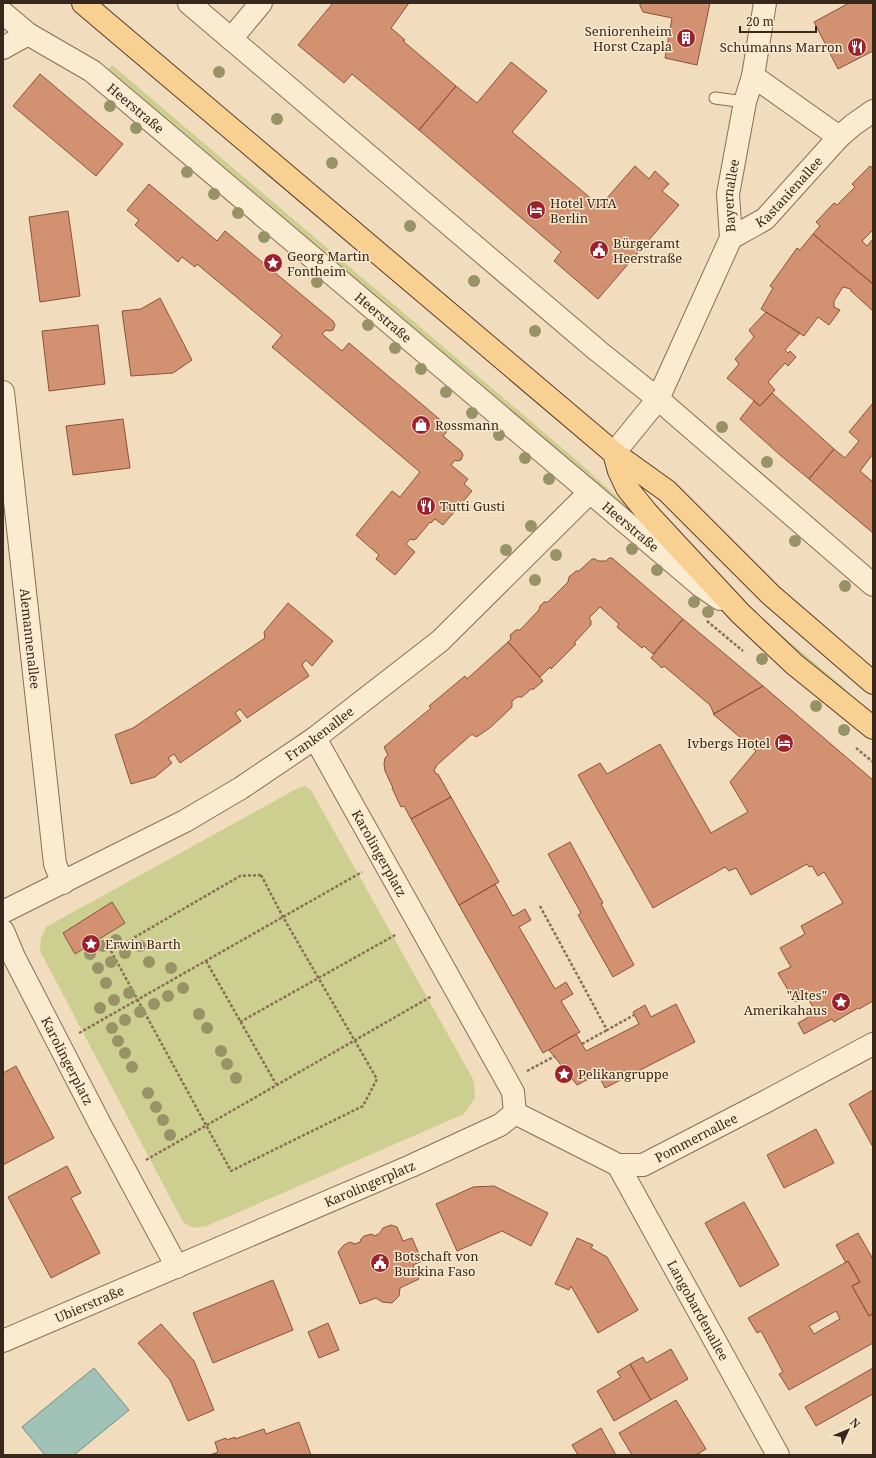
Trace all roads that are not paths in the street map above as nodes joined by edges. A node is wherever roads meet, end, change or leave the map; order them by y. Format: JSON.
{"nodes":[{"id":1,"x":83,"y":3,"type":"edge"},
{"id":2,"x":189,"y":3,"type":"edge"},
{"id":3,"x":261,"y":3,"type":"edge"},
{"id":4,"x":765,"y":3,"type":"edge"},
{"id":5,"x":3,"y":13,"type":"edge"},
{"id":6,"x":28,"y":34,"type":"junction"},
{"id":7,"x":231,"y":39,"type":"junction"},
{"id":8,"x":3,"y":48,"type":"edge"},
{"id":9,"x":752,"y":76,"type":"junction"},
{"id":10,"x":715,"y":98,"type":"dead end"},
{"id":11,"x":745,"y":102,"type":"junction"},
{"id":12,"x":873,"y":111,"type":"edge"},
{"id":13,"x":839,"y":137,"type":"junction"},
{"id":14,"x":731,"y":238,"type":"junction"},
{"id":15,"x":3,"y":392,"type":"edge"},
{"id":16,"x":658,"y":399,"type":"junction"},
{"id":17,"x":614,"y":453,"type":"junction"},
{"id":18,"x":590,"y":492,"type":"junction"},
{"id":19,"x":873,"y":585,"type":"edge"},
{"id":20,"x":740,"y":613,"type":"junction"},
{"id":21,"x":873,"y":683,"type":"edge"},
{"id":22,"x":873,"y":728,"type":"edge"},
{"id":23,"x":315,"y":738,"type":"junction"},
{"id":24,"x":63,"y":883,"type":"junction"},
{"id":25,"x":3,"y":912,"type":"edge"},
{"id":26,"x":3,"y":931,"type":"edge"},
{"id":27,"x":873,"y":1044,"type":"edge"},
{"id":28,"x":514,"y":1113,"type":"junction"},
{"id":29,"x":618,"y":1165,"type":"junction"},
{"id":30,"x":177,"y":1267,"type":"junction"},
{"id":31,"x":3,"y":1341,"type":"edge"},
{"id":32,"x":778,"y":1455,"type":"edge"}],
"edges":[{"from":1,"to":17,"type":"main road"},
{"from":2,"to":7,"type":"street"},
{"from":3,"to":7,"type":"street"},
{"from":4,"to":9,"type":"street","name":"Bayernallee"},
{"from":5,"to":6,"type":"street","name":"Heerstraße"},
{"from":6,"to":8,"type":"street"},
{"from":6,"to":18,"type":"street","name":"Heerstraße"},
{"from":7,"to":16,"type":"street"},
{"from":9,"to":11,"type":"street","name":"Bayernallee"},
{"from":9,"to":13,"type":"street"},
{"from":10,"to":11,"type":"lane"},
{"from":11,"to":14,"type":"street","name":"Bayernallee"},
{"from":12,"to":13,"type":"street","name":"Kastanienallee"},
{"from":13,"to":14,"type":"street","name":"Kastanienallee"},
{"from":14,"to":16,"type":"street","name":"Bayernallee"},
{"from":15,"to":24,"type":"street","name":"Alemannenallee"},
{"from":16,"to":17,"type":"street"},
{"from":16,"to":19,"type":"street"},
{"from":17,"to":20,"type":"main road","name":"Heerstraße"},
{"from":17,"to":21,"type":"main road"},
{"from":18,"to":20,"type":"street","name":"Heerstraße"},
{"from":18,"to":23,"type":"street","name":"Frankenallee"},
{"from":20,"to":22,"type":"main road","name":"Heerstraße"},
{"from":23,"to":24,"type":"street","name":"Frankenallee"},
{"from":23,"to":28,"type":"street","name":"Karolingerplatz"},
{"from":24,"to":25,"type":"street","name":"Frankenallee"},
{"from":26,"to":30,"type":"street","name":"Karolingerplatz"},
{"from":27,"to":29,"type":"street","name":"Pommernallee"},
{"from":28,"to":29,"type":"street","name":"Pommernallee"},
{"from":28,"to":30,"type":"street","name":"Karolingerplatz"},
{"from":29,"to":32,"type":"street","name":"Langobardenallee"},
{"from":30,"to":31,"type":"street","name":"Ubierstraße"}]}
